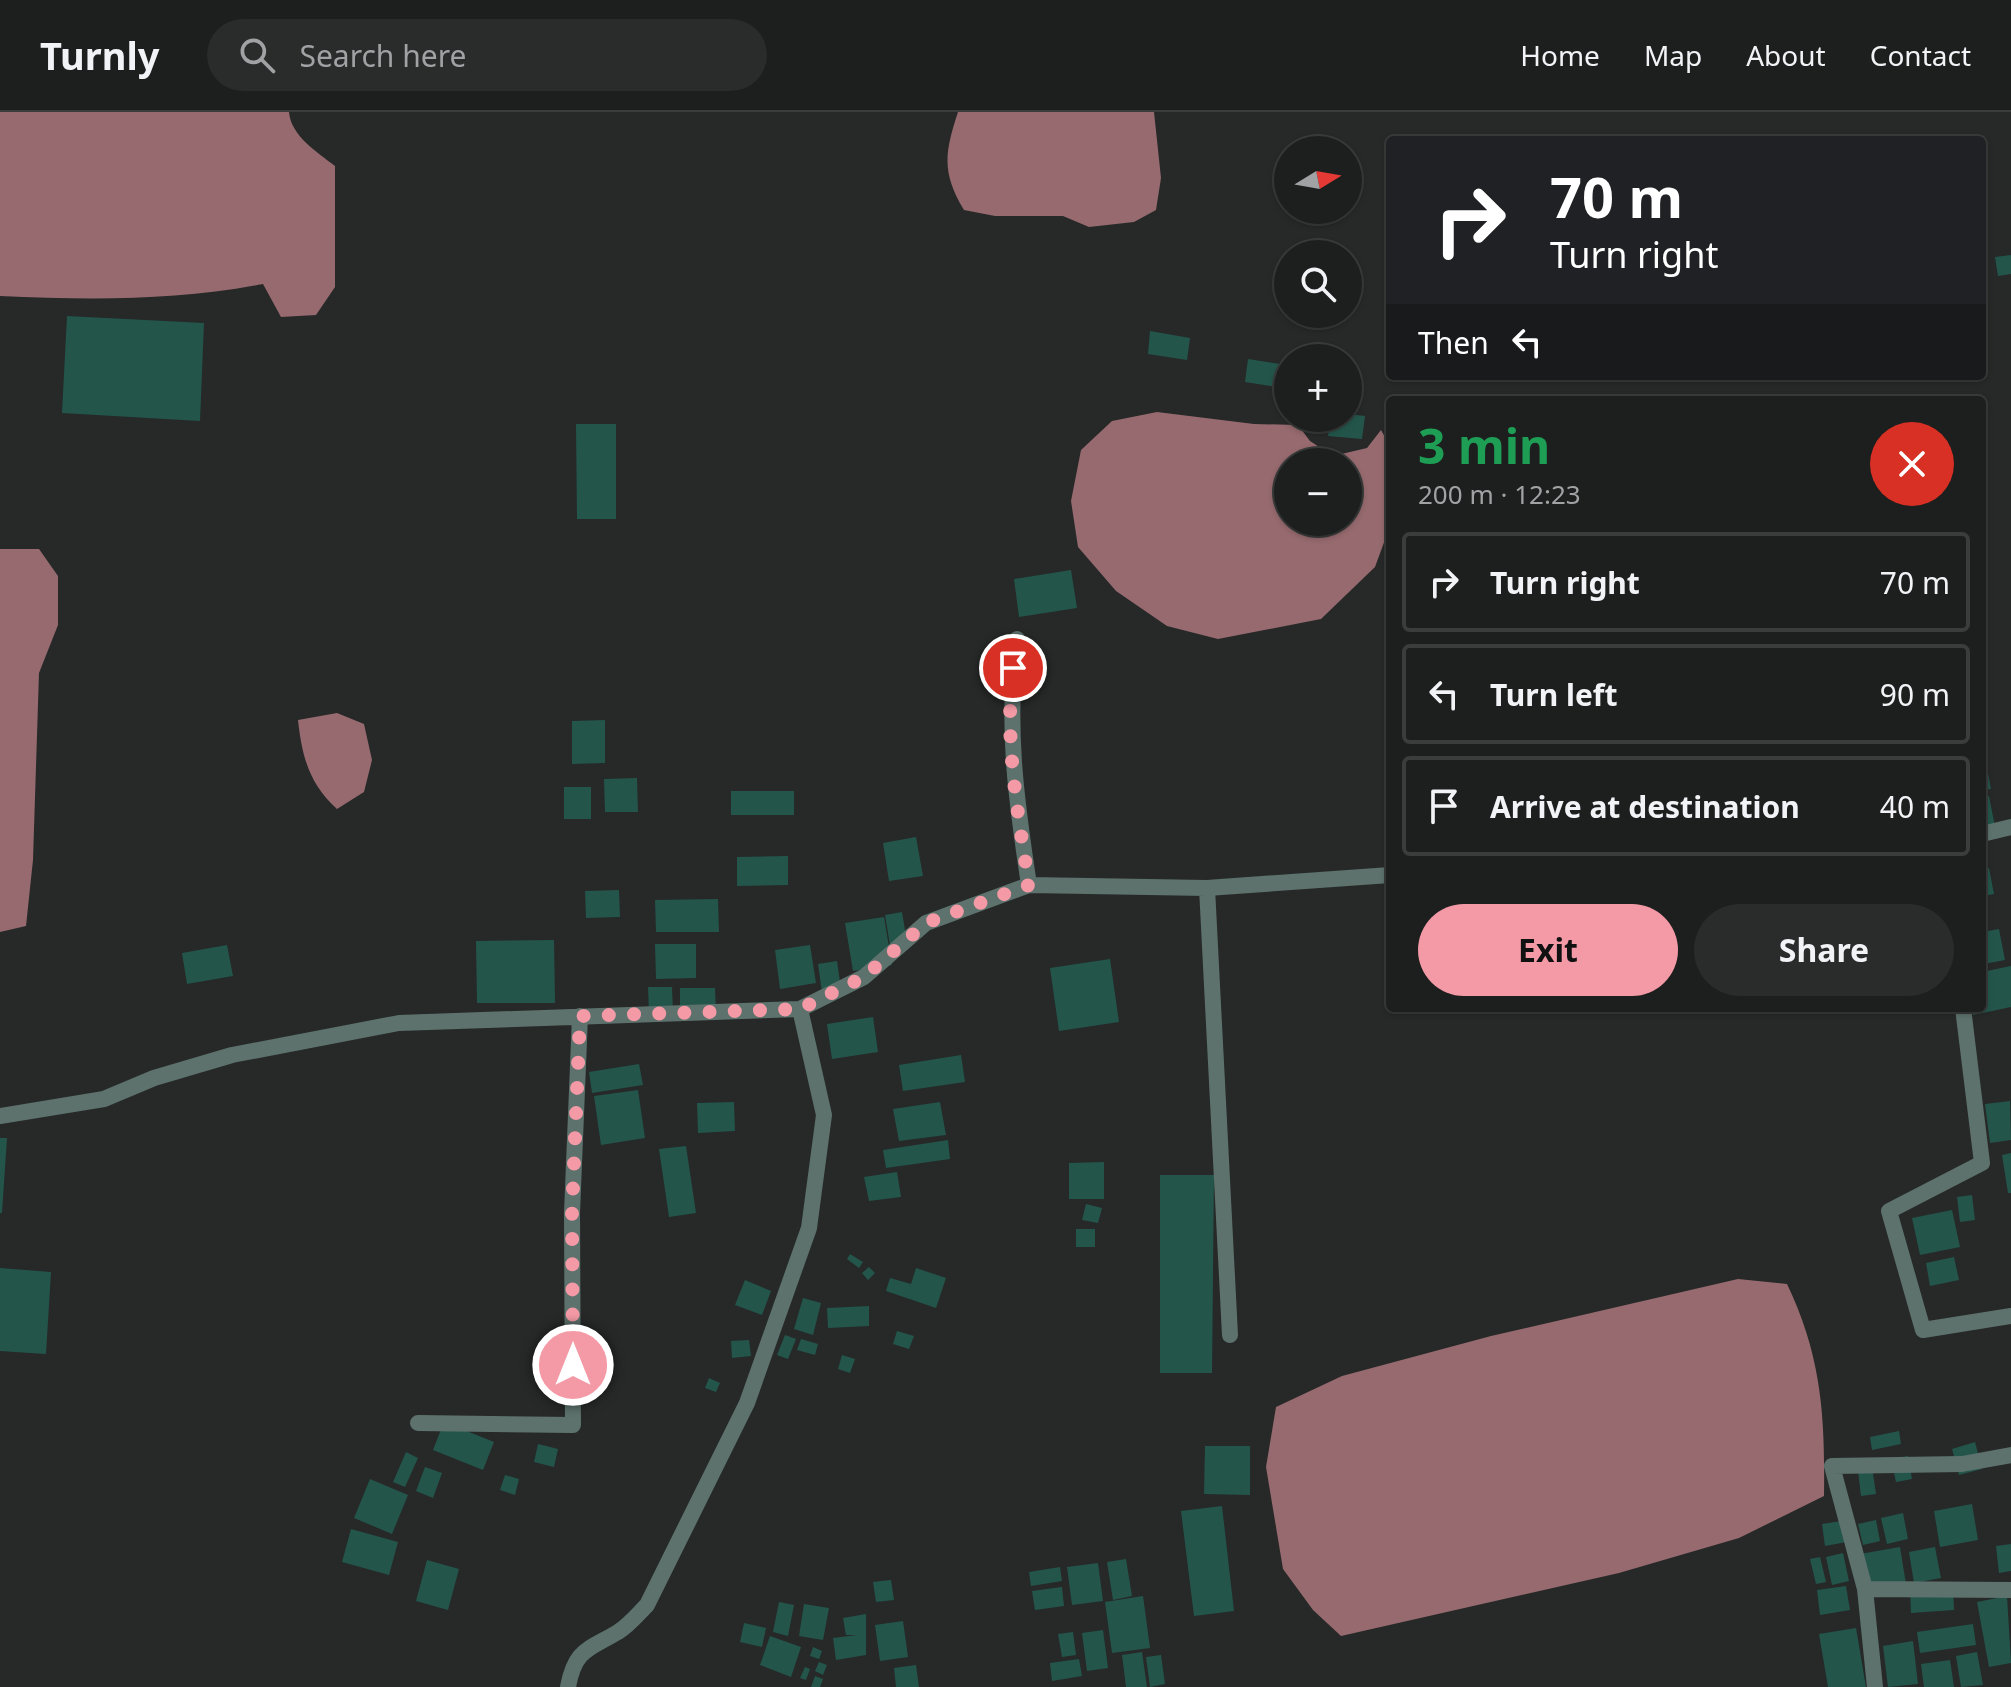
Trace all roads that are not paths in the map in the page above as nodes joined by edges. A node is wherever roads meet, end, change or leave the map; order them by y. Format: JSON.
{"nodes":[{"id":1,"x":1017,"y":639,"type":"dead end"},
{"id":2,"x":2011,"y":827,"type":"edge"},
{"id":3,"x":1986,"y":833,"type":"edge"},
{"id":4,"x":1386,"y":875,"type":"edge"},
{"id":5,"x":1029,"y":885,"type":"junction"},
{"id":6,"x":1207,"y":888,"type":"junction"},
{"id":7,"x":800,"y":1009,"type":"junction"},
{"id":8,"x":1963,"y":1012,"type":"edge"},
{"id":9,"x":580,"y":1016,"type":"junction"},
{"id":10,"x":0,"y":1116,"type":"edge"},
{"id":11,"x":2011,"y":1316,"type":"edge"},
{"id":12,"x":1230,"y":1335,"type":"dead end"},
{"id":13,"x":418,"y":1423,"type":"dead end"},
{"id":14,"x":2011,"y":1455,"type":"edge"},
{"id":15,"x":1865,"y":1589,"type":"junction"},
{"id":16,"x":2011,"y":1590,"type":"edge"},
{"id":17,"x":568,"y":1687,"type":"edge"},
{"id":18,"x":1875,"y":1687,"type":"edge"}],
"edges":[{"from":1,"to":5,"type":"street"},
{"from":2,"to":3,"type":"street"},
{"from":4,"to":6,"type":"street"},
{"from":5,"to":6,"type":"street"},
{"from":5,"to":7,"type":"street"},
{"from":6,"to":12,"type":"street"},
{"from":7,"to":9,"type":"street"},
{"from":7,"to":17,"type":"street"},
{"from":8,"to":11,"type":"street"},
{"from":9,"to":10,"type":"street"},
{"from":9,"to":13,"type":"street"},
{"from":14,"to":15,"type":"street"},
{"from":15,"to":16,"type":"street"},
{"from":15,"to":18,"type":"street"}]}
